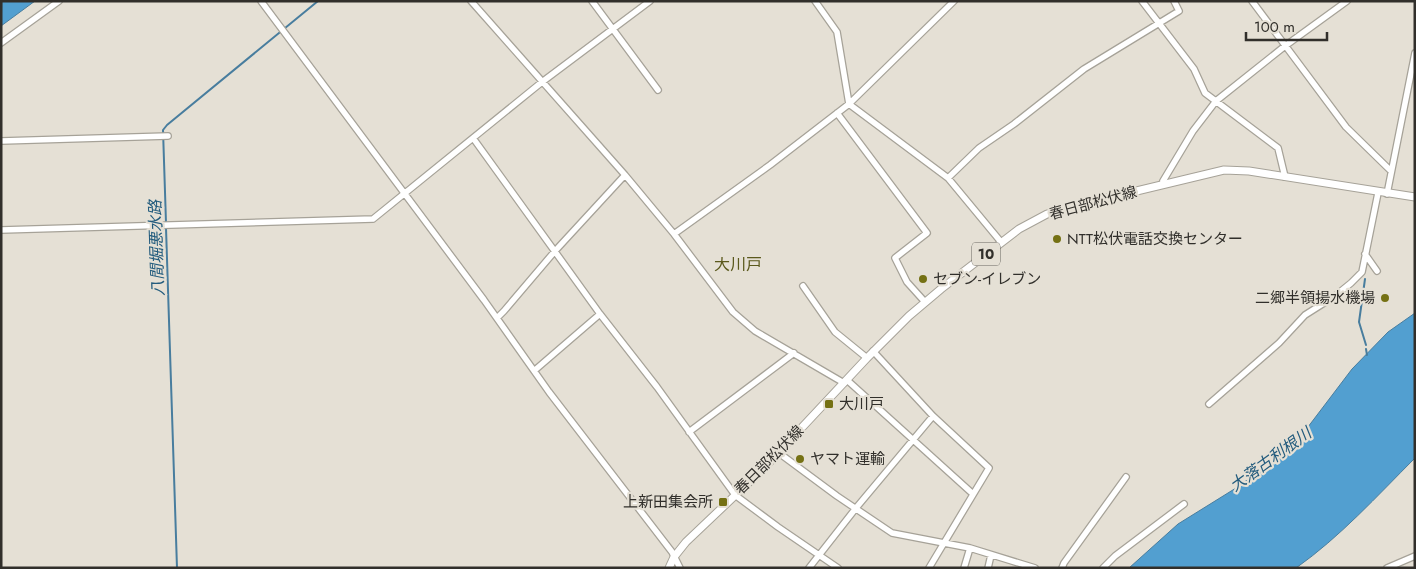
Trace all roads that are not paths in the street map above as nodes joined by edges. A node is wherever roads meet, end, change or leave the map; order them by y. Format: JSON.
{"nodes":[{"id":1,"x":59,"y":1,"type":"edge"},
{"id":2,"x":261,"y":1,"type":"edge"},
{"id":3,"x":471,"y":1,"type":"edge"},
{"id":4,"x":592,"y":1,"type":"edge"},
{"id":5,"x":650,"y":1,"type":"edge"},
{"id":6,"x":815,"y":1,"type":"edge"},
{"id":7,"x":954,"y":1,"type":"edge"},
{"id":8,"x":1142,"y":1,"type":"edge"},
{"id":9,"x":1174,"y":1,"type":"edge"},
{"id":10,"x":1252,"y":1,"type":"edge"},
{"id":11,"x":1347,"y":1,"type":"edge"},
{"id":12,"x":1159,"y":24,"type":"junction"},
{"id":13,"x":612,"y":29,"type":"junction"},
{"id":14,"x":1,"y":43,"type":"edge"},
{"id":15,"x":1285,"y":46,"type":"junction"},
{"id":16,"x":1415,"y":54,"type":"edge"},
{"id":17,"x":542,"y":82,"type":"junction"},
{"id":18,"x":658,"y":90,"type":"dead end"},
{"id":19,"x":1216,"y":100,"type":"junction"},
{"id":20,"x":849,"y":104,"type":"junction"},
{"id":21,"x":837,"y":113,"type":"junction"},
{"id":22,"x":168,"y":136,"type":"dead end"},
{"id":23,"x":473,"y":138,"type":"junction"},
{"id":24,"x":1,"y":141,"type":"edge"},
{"id":25,"x":1391,"y":171,"type":"junction"},
{"id":26,"x":625,"y":175,"type":"junction"},
{"id":27,"x":1285,"y":177,"type":"junction"},
{"id":28,"x":948,"y":178,"type":"junction"},
{"id":29,"x":1163,"y":181,"type":"dead end"},
{"id":30,"x":1378,"y":192,"type":"junction"},
{"id":31,"x":404,"y":194,"type":"junction"},
{"id":32,"x":1387,"y":194,"type":"junction"},
{"id":33,"x":1415,"y":197,"type":"edge"},
{"id":34,"x":1,"y":230,"type":"edge"},
{"id":35,"x":674,"y":234,"type":"junction"},
{"id":36,"x":1001,"y":242,"type":"junction"},
{"id":37,"x":555,"y":251,"type":"junction"},
{"id":38,"x":1365,"y":254,"type":"junction"},
{"id":39,"x":1377,"y":270,"type":"dead end"},
{"id":40,"x":803,"y":286,"type":"dead end"},
{"id":41,"x":925,"y":302,"type":"junction"},
{"id":42,"x":600,"y":314,"type":"junction"},
{"id":43,"x":497,"y":318,"type":"junction"},
{"id":44,"x":873,"y":352,"type":"junction"},
{"id":45,"x":794,"y":353,"type":"junction"},
{"id":46,"x":867,"y":358,"type":"junction"},
{"id":47,"x":535,"y":370,"type":"junction"},
{"id":48,"x":845,"y":381,"type":"junction"},
{"id":49,"x":1209,"y":404,"type":"dead end"},
{"id":50,"x":933,"y":416,"type":"junction"},
{"id":51,"x":689,"y":432,"type":"junction"},
{"id":52,"x":913,"y":440,"type":"junction"},
{"id":53,"x":778,"y":453,"type":"junction"},
{"id":54,"x":1126,"y":477,"type":"dead end"},
{"id":55,"x":973,"y":494,"type":"junction"},
{"id":56,"x":735,"y":495,"type":"junction"},
{"id":57,"x":1184,"y":504,"type":"dead end"},
{"id":58,"x":856,"y":508,"type":"junction"},
{"id":59,"x":944,"y":543,"type":"junction"},
{"id":60,"x":970,"y":548,"type":"junction"},
{"id":61,"x":991,"y":555,"type":"junction"},
{"id":62,"x":819,"y":556,"type":"junction"},
{"id":63,"x":1415,"y":556,"type":"edge"},
{"id":64,"x":674,"y":557,"type":"junction"},
{"id":65,"x":1015,"y":565,"type":"edge"},
{"id":66,"x":669,"y":568,"type":"edge"},
{"id":67,"x":680,"y":568,"type":"edge"},
{"id":68,"x":809,"y":568,"type":"edge"},
{"id":69,"x":838,"y":568,"type":"edge"},
{"id":70,"x":929,"y":568,"type":"edge"},
{"id":71,"x":964,"y":568,"type":"edge"},
{"id":72,"x":988,"y":568,"type":"edge"},
{"id":73,"x":1035,"y":568,"type":"edge"},
{"id":74,"x":1062,"y":568,"type":"edge"},
{"id":75,"x":1103,"y":568,"type":"edge"},
{"id":76,"x":1387,"y":568,"type":"edge"}],
"edges":[{"from":1,"to":14,"type":"street"},
{"from":2,"to":31,"type":"street"},
{"from":3,"to":17,"type":"street"},
{"from":4,"to":13,"type":"street"},
{"from":5,"to":13,"type":"street"},
{"from":6,"to":20,"type":"street"},
{"from":7,"to":20,"type":"street"},
{"from":8,"to":12,"type":"street"},
{"from":9,"to":12,"type":"street"},
{"from":10,"to":15,"type":"street"},
{"from":11,"to":15,"type":"street"},
{"from":12,"to":19,"type":"street"},
{"from":12,"to":28,"type":"street"},
{"from":13,"to":17,"type":"street"},
{"from":13,"to":18,"type":"street"},
{"from":15,"to":19,"type":"street"},
{"from":15,"to":25,"type":"street"},
{"from":16,"to":25,"type":"street"},
{"from":17,"to":23,"type":"street"},
{"from":17,"to":26,"type":"street"},
{"from":19,"to":27,"type":"street"},
{"from":19,"to":29,"type":"street"},
{"from":20,"to":21,"type":"street"},
{"from":20,"to":28,"type":"street"},
{"from":21,"to":35,"type":"street"},
{"from":21,"to":41,"type":"street"},
{"from":22,"to":24,"type":"street"},
{"from":23,"to":31,"type":"street"},
{"from":23,"to":37,"type":"street"},
{"from":25,"to":32,"type":"street"},
{"from":26,"to":35,"type":"street"},
{"from":26,"to":37,"type":"street"},
{"from":27,"to":30,"type":"main road","name":"春日部松伏線","number":"10"},
{"from":27,"to":36,"type":"main road","name":"春日部松伏線","number":"10"},
{"from":28,"to":36,"type":"street"},
{"from":30,"to":32,"type":"main road","name":"春日部松伏線","number":"10"},
{"from":30,"to":38,"type":"street"},
{"from":31,"to":34,"type":"street"},
{"from":31,"to":43,"type":"street"},
{"from":32,"to":33,"type":"main road","name":"春日部松伏線","number":"10"},
{"from":35,"to":45,"type":"street"},
{"from":36,"to":41,"type":"main road","name":"春日部松伏線","number":"10"},
{"from":37,"to":42,"type":"street"},
{"from":37,"to":43,"type":"street"},
{"from":38,"to":39,"type":"street"},
{"from":38,"to":49,"type":"street"},
{"from":40,"to":46,"type":"street"},
{"from":41,"to":44,"type":"main road","name":"春日部松伏線","number":"10"},
{"from":42,"to":47,"type":"street"},
{"from":42,"to":51,"type":"street"},
{"from":43,"to":47,"type":"street"},
{"from":44,"to":46,"type":"main road","name":"春日部松伏線","number":"10"},
{"from":44,"to":50,"type":"street"},
{"from":45,"to":48,"type":"street"},
{"from":45,"to":51,"type":"street"},
{"from":46,"to":48,"type":"main road","name":"春日部松伏線","number":"10"},
{"from":47,"to":64,"type":"street"},
{"from":48,"to":52,"type":"street"},
{"from":48,"to":53,"type":"main road","name":"春日部松伏線","number":"10"},
{"from":50,"to":52,"type":"street"},
{"from":50,"to":55,"type":"street"},
{"from":51,"to":56,"type":"street"},
{"from":52,"to":55,"type":"street"},
{"from":52,"to":58,"type":"street"},
{"from":53,"to":56,"type":"main road","name":"春日部松伏線","number":"10"},
{"from":53,"to":58,"type":"street"},
{"from":54,"to":74,"type":"street"},
{"from":55,"to":59,"type":"street"},
{"from":56,"to":62,"type":"street"},
{"from":56,"to":64,"type":"main road","name":"春日部松伏線","number":"10"},
{"from":57,"to":75,"type":"street"},
{"from":58,"to":59,"type":"street"},
{"from":58,"to":62,"type":"street"},
{"from":59,"to":60,"type":"street"},
{"from":59,"to":70,"type":"street"},
{"from":60,"to":61,"type":"street"},
{"from":60,"to":71,"type":"street"},
{"from":61,"to":65,"type":"street"},
{"from":61,"to":72,"type":"street"},
{"from":62,"to":68,"type":"street"},
{"from":62,"to":69,"type":"street"},
{"from":63,"to":76,"type":"street"},
{"from":64,"to":66,"type":"main road","name":"春日部松伏線","number":"10"},
{"from":64,"to":67,"type":"street"},
{"from":65,"to":73,"type":"street"}]}
